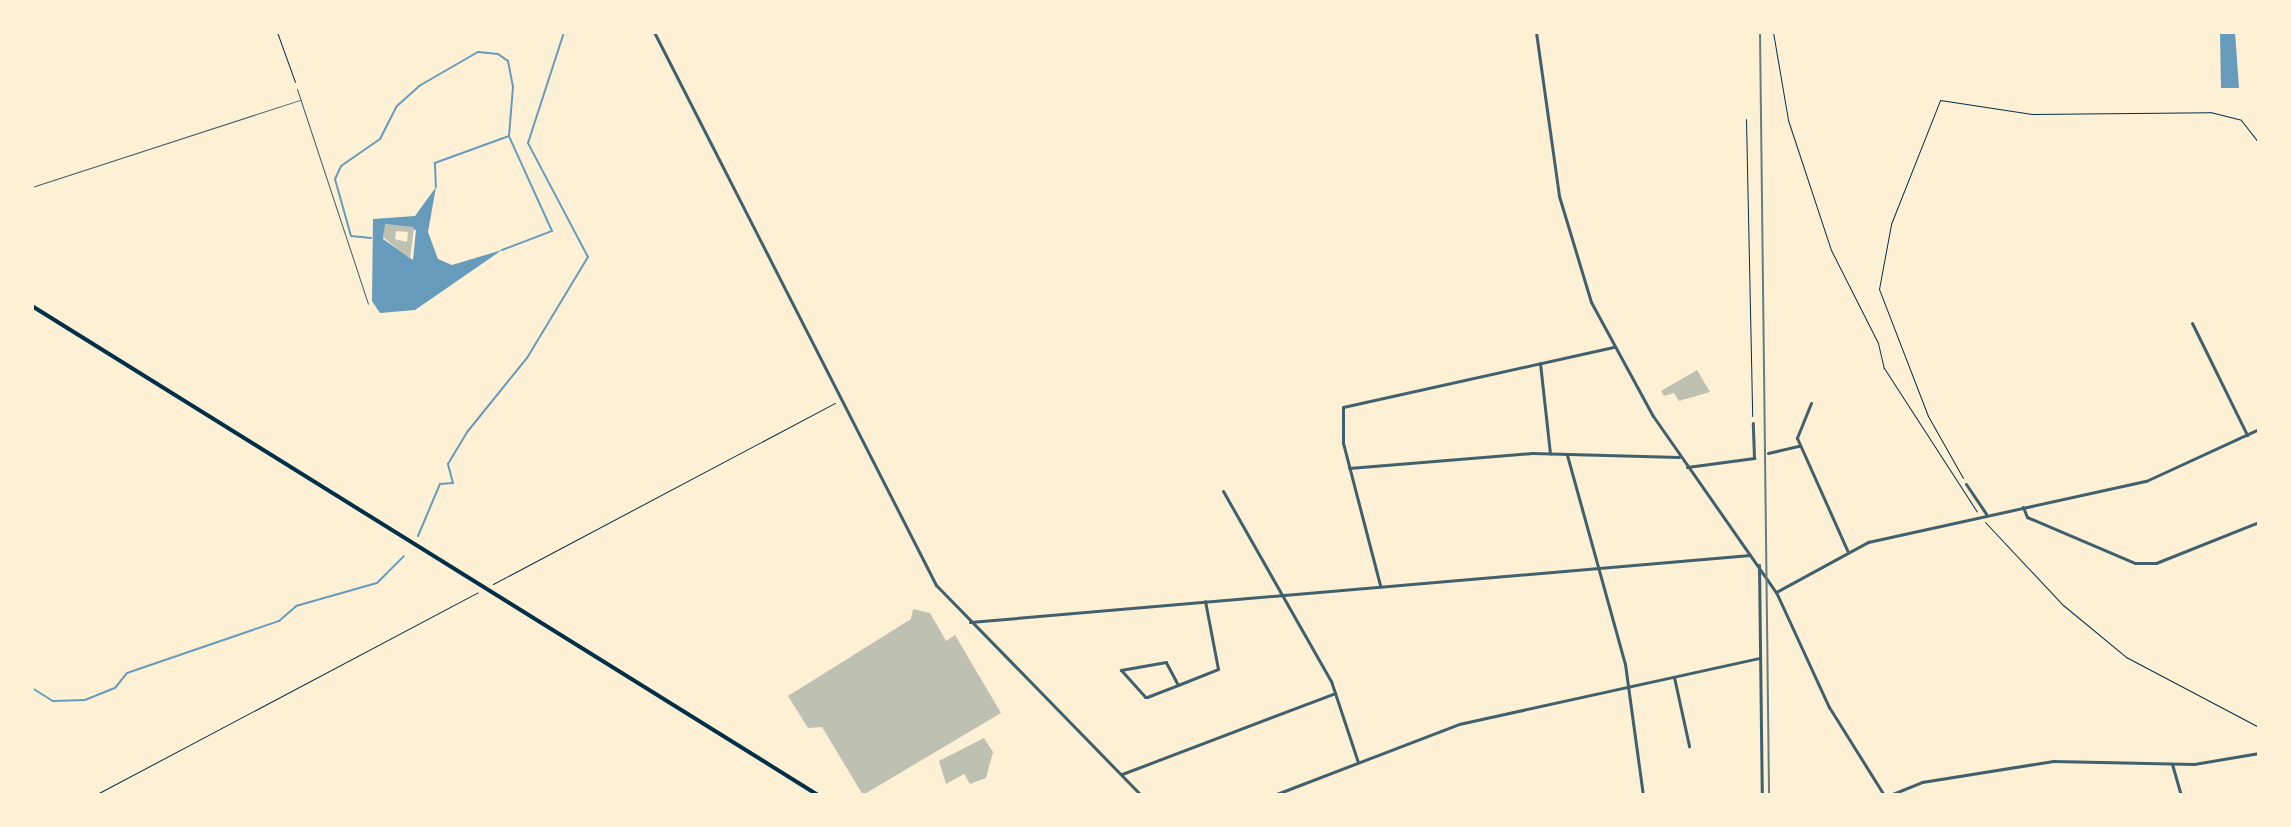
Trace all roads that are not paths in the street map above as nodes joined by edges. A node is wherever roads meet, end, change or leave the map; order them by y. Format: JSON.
{"nodes":[{"id":1,"x":654,"y":32,"type":"edge"},
{"id":2,"x":1536,"y":32,"type":"edge"},
{"id":3,"x":297,"y":89,"type":"road end"},
{"id":4,"x":300,"y":100,"type":"junction"},
{"id":5,"x":32,"y":187,"type":"edge"},
{"id":6,"x":368,"y":304,"type":"dead end"},
{"id":7,"x":32,"y":306,"type":"edge"},
{"id":8,"x":2192,"y":323,"type":"dead end"},
{"id":9,"x":1613,"y":347,"type":"junction"},
{"id":10,"x":1540,"y":363,"type":"junction"},
{"id":11,"x":1811,"y":403,"type":"dead end"},
{"id":12,"x":1753,"y":423,"type":"road end"},
{"id":13,"x":2259,"y":429,"type":"edge"},
{"id":14,"x":2247,"y":435,"type":"junction"},
{"id":15,"x":1800,"y":446,"type":"junction"},
{"id":16,"x":1550,"y":453,"type":"junction"},
{"id":17,"x":1768,"y":453,"type":"dead end"},
{"id":18,"x":1567,"y":455,"type":"junction"},
{"id":19,"x":1679,"y":457,"type":"junction"},
{"id":20,"x":1687,"y":467,"type":"junction"},
{"id":21,"x":1349,"y":468,"type":"junction"},
{"id":22,"x":1966,"y":484,"type":"road end"},
{"id":23,"x":1223,"y":491,"type":"dead end"},
{"id":24,"x":2023,"y":507,"type":"junction"},
{"id":25,"x":1986,"y":514,"type":"junction"},
{"id":26,"x":2259,"y":522,"type":"edge"},
{"id":27,"x":1847,"y":550,"type":"junction"},
{"id":28,"x":1752,"y":555,"type":"junction"},
{"id":29,"x":1759,"y":565,"type":"junction"},
{"id":30,"x":1597,"y":570,"type":"junction"},
{"id":31,"x":1380,"y":587,"type":"junction"},
{"id":32,"x":1776,"y":592,"type":"junction"},
{"id":33,"x":1281,"y":595,"type":"junction"},
{"id":34,"x":1205,"y":601,"type":"junction"},
{"id":35,"x":970,"y":622,"type":"junction"},
{"id":36,"x":1760,"y":658,"type":"junction"},
{"id":37,"x":1674,"y":677,"type":"junction"},
{"id":38,"x":1178,"y":685,"type":"junction"},
{"id":39,"x":1630,"y":692,"type":"junction"},
{"id":40,"x":1335,"y":693,"type":"junction"},
{"id":41,"x":1689,"y":746,"type":"dead end"},
{"id":42,"x":2259,"y":753,"type":"edge"},
{"id":43,"x":1359,"y":763,"type":"junction"},
{"id":44,"x":2172,"y":764,"type":"junction"},
{"id":45,"x":1122,"y":774,"type":"junction"},
{"id":46,"x":818,"y":795,"type":"edge"},
{"id":47,"x":1141,"y":795,"type":"edge"},
{"id":48,"x":1274,"y":795,"type":"edge"},
{"id":49,"x":1643,"y":795,"type":"edge"},
{"id":50,"x":1762,"y":795,"type":"edge"},
{"id":51,"x":1884,"y":795,"type":"edge"},
{"id":52,"x":1890,"y":795,"type":"edge"},
{"id":53,"x":2181,"y":795,"type":"edge"}],
"edges":[{"from":1,"to":35,"type":"street"},
{"from":2,"to":9,"type":"street"},
{"from":3,"to":4,"type":"lane"},
{"from":4,"to":5,"type":"lane"},
{"from":4,"to":6,"type":"lane"},
{"from":7,"to":46,"type":"main road"},
{"from":8,"to":14,"type":"street"},
{"from":9,"to":10,"type":"street"},
{"from":9,"to":19,"type":"street"},
{"from":10,"to":16,"type":"street"},
{"from":10,"to":21,"type":"street"},
{"from":11,"to":15,"type":"street"},
{"from":12,"to":20,"type":"street"},
{"from":13,"to":14,"type":"street"},
{"from":14,"to":24,"type":"street"},
{"from":15,"to":17,"type":"street"},
{"from":15,"to":27,"type":"street"},
{"from":16,"to":18,"type":"street"},
{"from":16,"to":21,"type":"street"},
{"from":18,"to":19,"type":"street"},
{"from":18,"to":30,"type":"street"},
{"from":19,"to":20,"type":"street"},
{"from":20,"to":28,"type":"street"},
{"from":21,"to":31,"type":"street"},
{"from":22,"to":25,"type":"street"},
{"from":23,"to":33,"type":"street"},
{"from":24,"to":25,"type":"street"},
{"from":24,"to":26,"type":"street"},
{"from":25,"to":27,"type":"street"},
{"from":27,"to":32,"type":"street"},
{"from":28,"to":29,"type":"street"},
{"from":28,"to":30,"type":"street"},
{"from":29,"to":32,"type":"street"},
{"from":29,"to":36,"type":"street"},
{"from":30,"to":31,"type":"street"},
{"from":30,"to":39,"type":"street"},
{"from":31,"to":33,"type":"street"},
{"from":32,"to":51,"type":"street"},
{"from":33,"to":34,"type":"street"},
{"from":33,"to":40,"type":"street"},
{"from":34,"to":35,"type":"street"},
{"from":34,"to":38,"type":"street"},
{"from":35,"to":45,"type":"street"},
{"from":36,"to":37,"type":"street"},
{"from":36,"to":50,"type":"street"},
{"from":37,"to":39,"type":"street"},
{"from":37,"to":41,"type":"street"},
{"from":38,"to":38,"type":"street"},
{"from":39,"to":43,"type":"street"},
{"from":39,"to":49,"type":"street"},
{"from":40,"to":43,"type":"street"},
{"from":40,"to":45,"type":"street"},
{"from":42,"to":44,"type":"street"},
{"from":43,"to":48,"type":"street"},
{"from":44,"to":52,"type":"street"},
{"from":44,"to":53,"type":"street"},
{"from":45,"to":47,"type":"street"}]}
